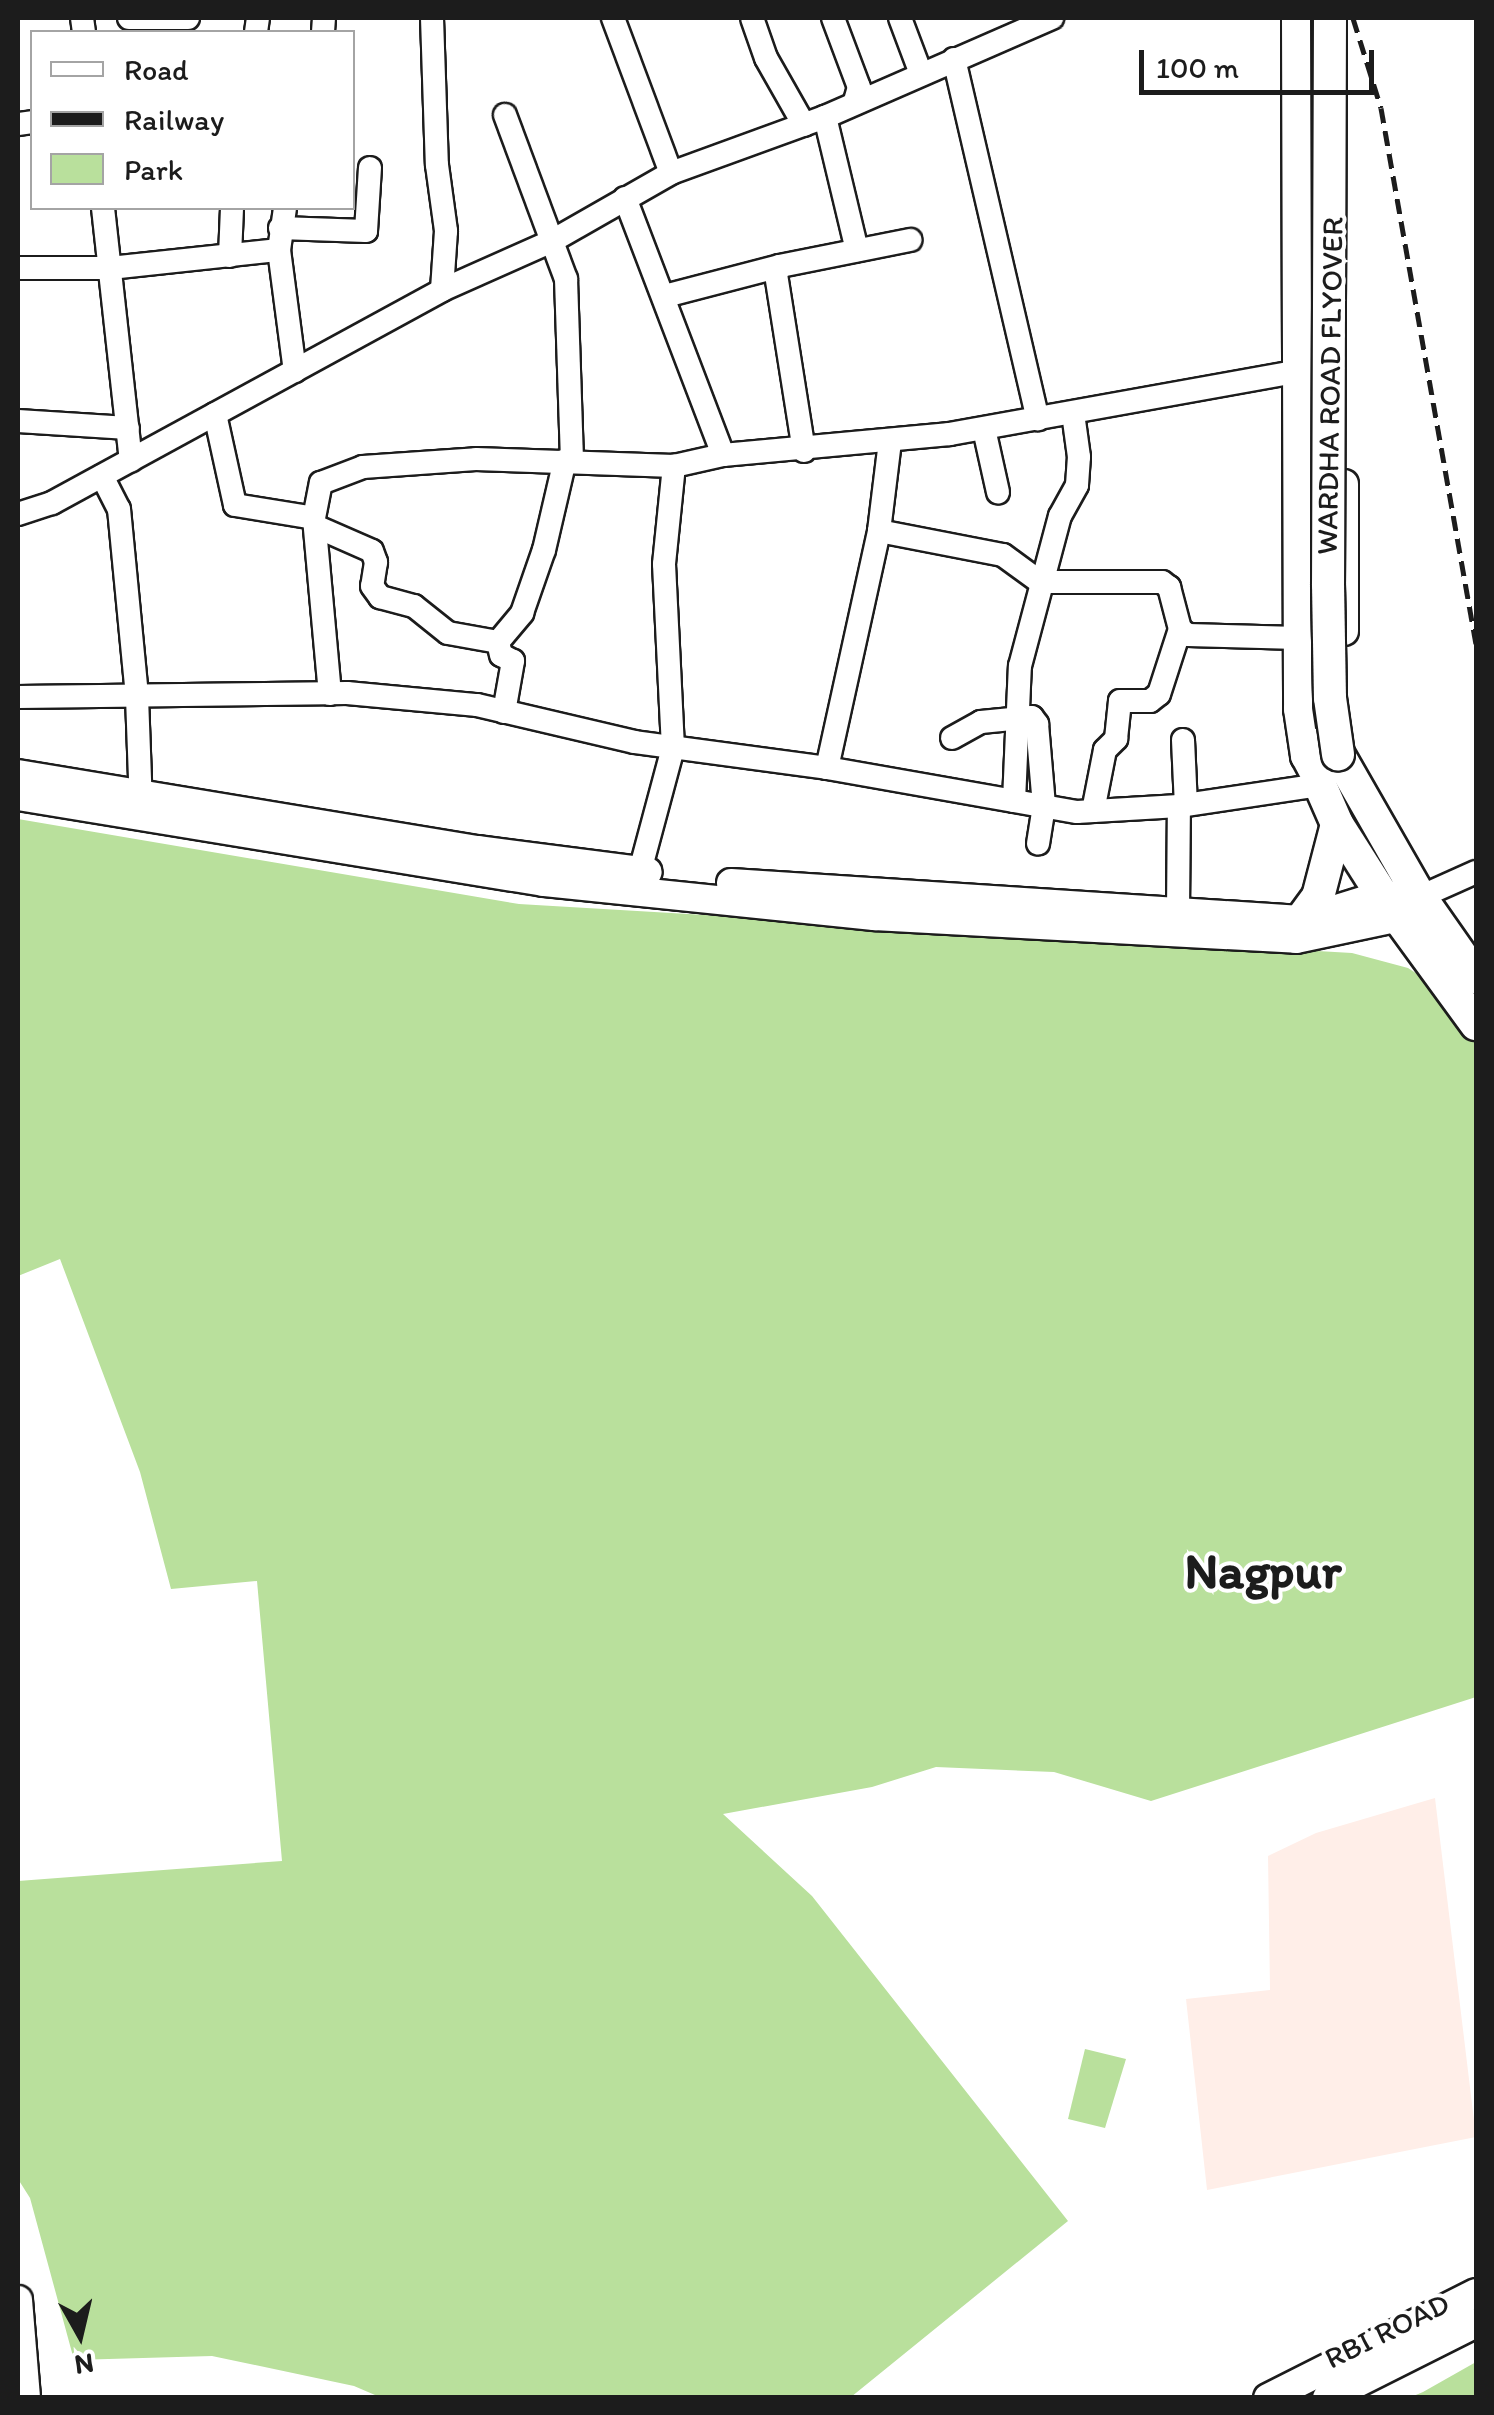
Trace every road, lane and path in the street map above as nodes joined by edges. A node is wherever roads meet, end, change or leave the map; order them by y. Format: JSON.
{"nodes":[{"id":1,"x":129,"y":18,"type":"edge"},
{"id":2,"x":188,"y":18,"type":"edge"},
{"id":3,"x":432,"y":18,"type":"edge"},
{"id":4,"x":613,"y":18,"type":"edge"},
{"id":5,"x":752,"y":18,"type":"edge"},
{"id":6,"x":833,"y":18,"type":"edge"},
{"id":7,"x":900,"y":18,"type":"edge"},
{"id":8,"x":1052,"y":18,"type":"edge"},
{"id":9,"x":1296,"y":18,"type":"edge"},
{"id":10,"x":1317,"y":18,"type":"edge"},
{"id":11,"x":1330,"y":18,"type":"edge"},
{"id":12,"x":1344,"y":18,"type":"edge"},
{"id":13,"x":954,"y":59,"type":"junction"},
{"id":14,"x":922,"y":74,"type":"junction"},
{"id":15,"x":855,"y":101,"type":"junction"},
{"id":16,"x":505,"y":115,"type":"dead end"},
{"id":17,"x":814,"y":121,"type":"junction"},
{"id":18,"x":370,"y":168,"type":"dead end"},
{"id":19,"x":672,"y":173,"type":"junction"},
{"id":20,"x":625,"y":198,"type":"junction"},
{"id":21,"x":104,"y":210,"type":"edge"},
{"id":22,"x":232,"y":210,"type":"edge"},
{"id":23,"x":282,"y":228,"type":"edge"},
{"id":24,"x":552,"y":240,"type":"junction"},
{"id":25,"x":910,"y":240,"type":"dead end"},
{"id":26,"x":857,"y":250,"type":"junction"},
{"id":27,"x":230,"y":256,"type":"junction"},
{"id":28,"x":780,"y":266,"type":"junction"},
{"id":29,"x":18,"y":268,"type":"edge"},
{"id":30,"x":110,"y":268,"type":"junction"},
{"id":31,"x":442,"y":290,"type":"junction"},
{"id":32,"x":665,"y":296,"type":"junction"},
{"id":33,"x":1344,"y":363,"type":"junction"},
{"id":34,"x":294,"y":371,"type":"junction"},
{"id":35,"x":1298,"y":371,"type":"junction"},
{"id":36,"x":1072,"y":413,"type":"junction"},
{"id":37,"x":215,"y":414,"type":"junction"},
{"id":38,"x":1038,"y":419,"type":"junction"},
{"id":39,"x":18,"y":421,"type":"edge"},
{"id":40,"x":128,"y":428,"type":"junction"},
{"id":41,"x":984,"y":428,"type":"junction"},
{"id":42,"x":890,"y":441,"type":"junction"},
{"id":43,"x":804,"y":451,"type":"junction"},
{"id":44,"x":723,"y":455,"type":"junction"},
{"id":45,"x":131,"y":460,"type":"junction"},
{"id":46,"x":568,"y":460,"type":"junction"},
{"id":47,"x":674,"y":466,"type":"junction"},
{"id":48,"x":102,"y":476,"type":"junction"},
{"id":49,"x":998,"y":492,"type":"dead end"},
{"id":50,"x":18,"y":514,"type":"edge"},
{"id":51,"x":314,"y":522,"type":"junction"},
{"id":52,"x":879,"y":531,"type":"junction"},
{"id":53,"x":1040,"y":582,"type":"junction"},
{"id":54,"x":1180,"y":630,"type":"junction"},
{"id":55,"x":1298,"y":638,"type":"junction"},
{"id":56,"x":498,"y":642,"type":"junction"},
{"id":57,"x":330,"y":694,"type":"junction"},
{"id":58,"x":18,"y":697,"type":"edge"},
{"id":59,"x":137,"y":697,"type":"junction"},
{"id":60,"x":504,"y":712,"type":"junction"},
{"id":61,"x":1018,"y":717,"type":"junction"},
{"id":62,"x":952,"y":738,"type":"dead end"},
{"id":63,"x":1183,"y":740,"type":"dead end"},
{"id":64,"x":673,"y":748,"type":"junction"},
{"id":65,"x":1329,"y":749,"type":"junction"},
{"id":66,"x":826,"y":768,"type":"junction"},
{"id":67,"x":18,"y":774,"type":"edge"},
{"id":68,"x":1356,"y":784,"type":"junction"},
{"id":69,"x":1320,"y":785,"type":"junction"},
{"id":70,"x":18,"y":796,"type":"edge"},
{"id":71,"x":1014,"y":801,"type":"junction"},
{"id":72,"x":141,"y":806,"type":"junction"},
{"id":73,"x":1044,"y":806,"type":"junction"},
{"id":74,"x":1183,"y":806,"type":"junction"},
{"id":75,"x":1093,"y":811,"type":"junction"},
{"id":76,"x":1337,"y":824,"type":"junction"},
{"id":77,"x":1038,"y":844,"type":"dead end"},
{"id":78,"x":1476,"y":872,"type":"edge"},
{"id":79,"x":640,"y":880,"type":"junction"},
{"id":80,"x":1400,"y":903,"type":"junction"},
{"id":81,"x":1181,"y":920,"type":"junction"},
{"id":82,"x":1302,"y":920,"type":"junction"},
{"id":83,"x":1476,"y":977,"type":"edge"},
{"id":84,"x":1476,"y":1024,"type":"edge"},
{"id":85,"x":1476,"y":2293,"type":"edge"},
{"id":86,"x":18,"y":2300,"type":"edge"},
{"id":87,"x":1476,"y":2323,"type":"edge"},
{"id":88,"x":26,"y":2398,"type":"edge"},
{"id":89,"x":1268,"y":2398,"type":"edge"},
{"id":90,"x":1326,"y":2398,"type":"edge"}],
"edges":[{"from":1,"to":2,"type":"street"},
{"from":3,"to":31,"type":"street"},
{"from":4,"to":19,"type":"street"},
{"from":5,"to":17,"type":"street"},
{"from":6,"to":15,"type":"street"},
{"from":7,"to":14,"type":"street"},
{"from":8,"to":13,"type":"street"},
{"from":9,"to":35,"type":"main road"},
{"from":10,"to":65,"type":"highway","name":"WARDHA ROAD FLYOVER"},
{"from":11,"to":65,"type":"highway","name":"WARDHA ROAD FLYOVER","bridge":true},
{"from":12,"to":33,"type":"main road","name":"WARDHA ROAD FLYOVER"},
{"from":13,"to":14,"type":"street"},
{"from":13,"to":38,"type":"street"},
{"from":14,"to":15,"type":"street"},
{"from":15,"to":17,"type":"street"},
{"from":16,"to":24,"type":"street"},
{"from":17,"to":19,"type":"street"},
{"from":17,"to":26,"type":"street"},
{"from":18,"to":23,"type":"street"},
{"from":19,"to":20,"type":"street"},
{"from":20,"to":24,"type":"street"},
{"from":20,"to":32,"type":"street"},
{"from":21,"to":30,"type":"street"},
{"from":22,"to":27,"type":"street"},
{"from":23,"to":27,"type":"street"},
{"from":23,"to":34,"type":"street"},
{"from":24,"to":31,"type":"street"},
{"from":24,"to":46,"type":"street"},
{"from":25,"to":26,"type":"street"},
{"from":26,"to":28,"type":"street"},
{"from":27,"to":30,"type":"street"},
{"from":28,"to":32,"type":"street"},
{"from":28,"to":43,"type":"street"},
{"from":29,"to":30,"type":"street"},
{"from":30,"to":40,"type":"street"},
{"from":31,"to":34,"type":"street"},
{"from":32,"to":44,"type":"street"},
{"from":33,"to":35,"type":"street"},
{"from":33,"to":68,"type":"main road","name":"WARDHA ROAD FLYOVER"},
{"from":34,"to":37,"type":"street"},
{"from":35,"to":36,"type":"street"},
{"from":35,"to":55,"type":"main road"},
{"from":36,"to":38,"type":"street"},
{"from":36,"to":53,"type":"street"},
{"from":37,"to":45,"type":"street"},
{"from":37,"to":51,"type":"street"},
{"from":38,"to":41,"type":"street"},
{"from":39,"to":40,"type":"street"},
{"from":40,"to":45,"type":"street"},
{"from":41,"to":42,"type":"street"},
{"from":41,"to":49,"type":"street"},
{"from":42,"to":43,"type":"street"},
{"from":42,"to":52,"type":"street"},
{"from":43,"to":44,"type":"street"},
{"from":44,"to":47,"type":"street"},
{"from":45,"to":48,"type":"street"},
{"from":46,"to":47,"type":"street"},
{"from":46,"to":51,"type":"street"},
{"from":46,"to":56,"type":"street"},
{"from":47,"to":64,"type":"street"},
{"from":48,"to":50,"type":"street"},
{"from":48,"to":59,"type":"street"},
{"from":51,"to":56,"type":"street"},
{"from":51,"to":57,"type":"street"},
{"from":52,"to":53,"type":"street"},
{"from":52,"to":66,"type":"street"},
{"from":53,"to":54,"type":"street"},
{"from":53,"to":61,"type":"street"},
{"from":54,"to":55,"type":"street"},
{"from":54,"to":75,"type":"street"},
{"from":55,"to":69,"type":"main road"},
{"from":56,"to":60,"type":"street"},
{"from":57,"to":59,"type":"street"},
{"from":57,"to":60,"type":"street"},
{"from":58,"to":59,"type":"street"},
{"from":59,"to":72,"type":"street"},
{"from":60,"to":64,"type":"street"},
{"from":61,"to":62,"type":"street"},
{"from":61,"to":71,"type":"street"},
{"from":61,"to":73,"type":"street"},
{"from":63,"to":74,"type":"street"},
{"from":64,"to":66,"type":"street"},
{"from":64,"to":79,"type":"street"},
{"from":65,"to":68,"type":"highway"},
{"from":65,"to":69,"type":"highway"},
{"from":66,"to":71,"type":"street"},
{"from":67,"to":72,"type":"main road"},
{"from":68,"to":80,"type":"highway"},
{"from":69,"to":74,"type":"street"},
{"from":69,"to":76,"type":"highway"},
{"from":70,"to":72,"type":"main road"},
{"from":71,"to":73,"type":"street"},
{"from":72,"to":79,"type":"main road"},
{"from":73,"to":75,"type":"street"},
{"from":73,"to":77,"type":"street"},
{"from":74,"to":75,"type":"street"},
{"from":74,"to":81,"type":"street"},
{"from":76,"to":80,"type":"highway"},
{"from":76,"to":82,"type":"highway"},
{"from":78,"to":80,"type":"street"},
{"from":79,"to":81,"type":"main road"},
{"from":80,"to":81,"type":"main road"},
{"from":80,"to":82,"type":"main road"},
{"from":80,"to":83,"type":"highway"},
{"from":80,"to":84,"type":"highway"},
{"from":81,"to":82,"type":"main road"},
{"from":85,"to":89,"type":"main road"},
{"from":86,"to":88,"type":"main road"},
{"from":87,"to":90,"type":"main road","name":"RBI ROAD"}]}
